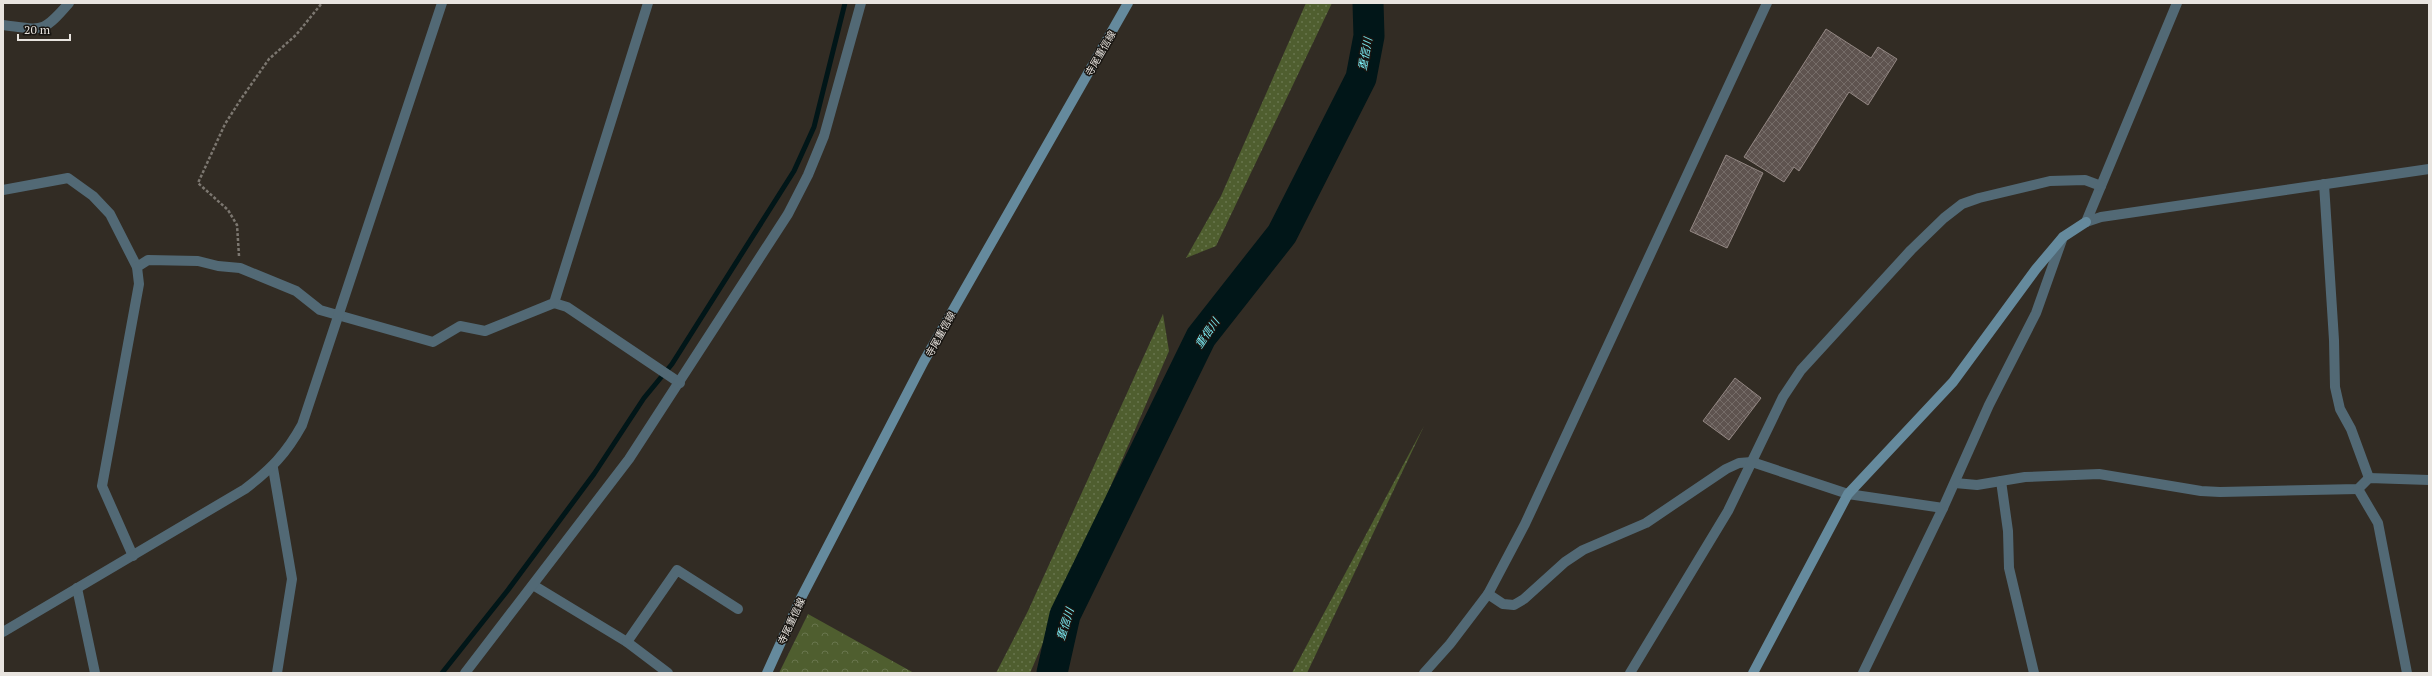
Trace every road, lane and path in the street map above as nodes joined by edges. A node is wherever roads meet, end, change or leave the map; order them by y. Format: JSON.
{"nodes":[{"id":1,"x":69,"y":3,"type":"edge"},
{"id":2,"x":322,"y":3,"type":"edge"},
{"id":3,"x":442,"y":3,"type":"edge"},
{"id":4,"x":648,"y":3,"type":"edge"},
{"id":5,"x":861,"y":3,"type":"edge"},
{"id":6,"x":1128,"y":3,"type":"edge"},
{"id":7,"x":1767,"y":3,"type":"edge"},
{"id":8,"x":2177,"y":3,"type":"edge"},
{"id":9,"x":3,"y":24,"type":"edge"},
{"id":10,"x":2429,"y":169,"type":"edge"},
{"id":11,"x":2324,"y":184,"type":"junction"},
{"id":12,"x":2101,"y":186,"type":"junction"},
{"id":13,"x":3,"y":190,"type":"edge"},
{"id":14,"x":2086,"y":222,"type":"junction"},
{"id":15,"x":2063,"y":237,"type":"junction"},
{"id":16,"x":137,"y":267,"type":"junction"},
{"id":17,"x":240,"y":268,"type":"junction"},
{"id":18,"x":554,"y":303,"type":"junction"},
{"id":19,"x":339,"y":315,"type":"junction"},
{"id":20,"x":680,"y":383,"type":"junction"},
{"id":21,"x":1752,"y":462,"type":"junction"},
{"id":22,"x":273,"y":468,"type":"junction"},
{"id":23,"x":2369,"y":478,"type":"junction"},
{"id":24,"x":2429,"y":480,"type":"edge"},
{"id":25,"x":2001,"y":481,"type":"junction"},
{"id":26,"x":1955,"y":483,"type":"junction"},
{"id":27,"x":2358,"y":490,"type":"junction"},
{"id":28,"x":1848,"y":494,"type":"junction"},
{"id":29,"x":1943,"y":508,"type":"junction"},
{"id":30,"x":133,"y":556,"type":"junction"},
{"id":31,"x":533,"y":585,"type":"junction"},
{"id":32,"x":77,"y":588,"type":"junction"},
{"id":33,"x":1488,"y":594,"type":"junction"},
{"id":34,"x":738,"y":609,"type":"dead end"},
{"id":35,"x":3,"y":632,"type":"edge"},
{"id":36,"x":627,"y":642,"type":"junction"},
{"id":37,"x":95,"y":673,"type":"edge"},
{"id":38,"x":277,"y":673,"type":"edge"},
{"id":39,"x":465,"y":673,"type":"edge"},
{"id":40,"x":668,"y":673,"type":"edge"},
{"id":41,"x":767,"y":673,"type":"edge"},
{"id":42,"x":1424,"y":673,"type":"edge"},
{"id":43,"x":1630,"y":673,"type":"edge"},
{"id":44,"x":1752,"y":673,"type":"edge"},
{"id":45,"x":1863,"y":673,"type":"edge"},
{"id":46,"x":2034,"y":673,"type":"edge"},
{"id":47,"x":2407,"y":673,"type":"edge"}],
"edges":[{"from":1,"to":9,"type":"street"},
{"from":2,"to":17,"type":"path"},
{"from":3,"to":19,"type":"street"},
{"from":4,"to":18,"type":"street"},
{"from":5,"to":20,"type":"street"},
{"from":6,"to":41,"type":"main road","name":"寺尾重信線"},
{"from":7,"to":33,"type":"street"},
{"from":8,"to":12,"type":"street"},
{"from":10,"to":11,"type":"street"},
{"from":11,"to":14,"type":"street"},
{"from":11,"to":23,"type":"street"},
{"from":12,"to":14,"type":"street"},
{"from":12,"to":21,"type":"street"},
{"from":13,"to":16,"type":"street"},
{"from":14,"to":15,"type":"main road"},
{"from":15,"to":26,"type":"street"},
{"from":15,"to":28,"type":"main road"},
{"from":16,"to":17,"type":"street"},
{"from":16,"to":30,"type":"street"},
{"from":17,"to":19,"type":"street"},
{"from":18,"to":19,"type":"street"},
{"from":18,"to":20,"type":"street"},
{"from":19,"to":22,"type":"street"},
{"from":20,"to":31,"type":"street"},
{"from":21,"to":28,"type":"street"},
{"from":21,"to":33,"type":"street"},
{"from":21,"to":43,"type":"street"},
{"from":22,"to":30,"type":"street"},
{"from":22,"to":38,"type":"street"},
{"from":23,"to":24,"type":"street"},
{"from":23,"to":27,"type":"street"},
{"from":25,"to":26,"type":"street"},
{"from":25,"to":27,"type":"street"},
{"from":25,"to":46,"type":"street"},
{"from":26,"to":29,"type":"street"},
{"from":27,"to":47,"type":"street"},
{"from":28,"to":29,"type":"street"},
{"from":28,"to":44,"type":"main road"},
{"from":29,"to":45,"type":"street"},
{"from":30,"to":32,"type":"street"},
{"from":31,"to":36,"type":"street"},
{"from":31,"to":39,"type":"street"},
{"from":32,"to":35,"type":"street"},
{"from":32,"to":37,"type":"street"},
{"from":33,"to":42,"type":"street"},
{"from":34,"to":36,"type":"street"},
{"from":36,"to":40,"type":"street"}]}
